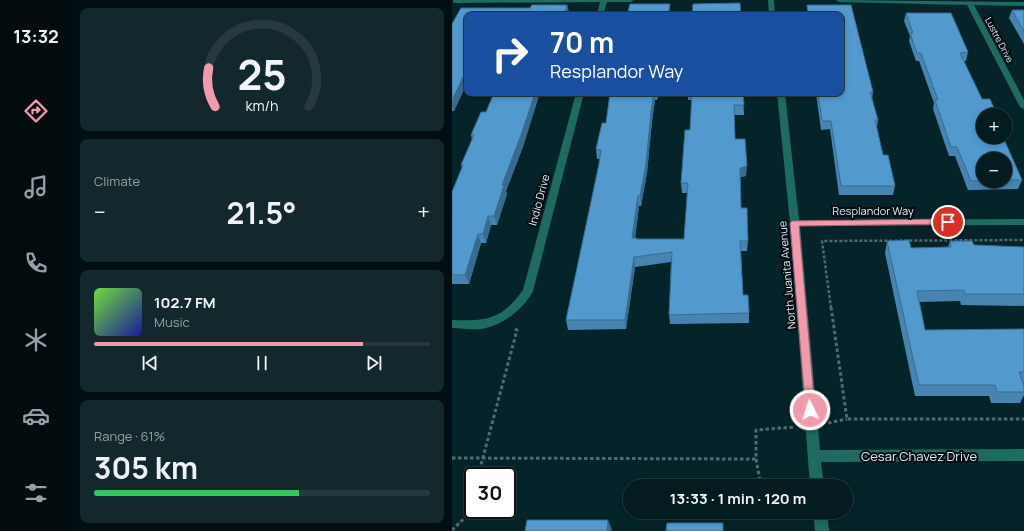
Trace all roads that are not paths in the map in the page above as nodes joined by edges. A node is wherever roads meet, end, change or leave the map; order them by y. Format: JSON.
{"nodes":[{"id":1,"x":604,"y":0,"type":"edge"},
{"id":2,"x":631,"y":0,"type":"edge"},
{"id":3,"x":771,"y":0,"type":"edge"},
{"id":4,"x":840,"y":0,"type":"edge"},
{"id":5,"x":884,"y":1,"type":"edge"},
{"id":6,"x":454,"y":2,"type":"edge"},
{"id":7,"x":970,"y":4,"type":"junction"},
{"id":8,"x":1024,"y":4,"type":"edge"},
{"id":9,"x":601,"y":12,"type":"edge"},
{"id":10,"x":772,"y":12,"type":"edge"},
{"id":11,"x":579,"y":96,"type":"edge"},
{"id":12,"x":781,"y":96,"type":"edge"},
{"id":13,"x":1024,"y":107,"type":"edge"},
{"id":14,"x":1024,"y":222,"type":"edge"},
{"id":15,"x":795,"y":223,"type":"junction"},
{"id":16,"x":452,"y":324,"type":"edge"},
{"id":17,"x":815,"y":456,"type":"junction"},
{"id":18,"x":1024,"y":456,"type":"edge"},
{"id":19,"x":817,"y":479,"type":"edge"},
{"id":20,"x":821,"y":519,"type":"edge"},
{"id":21,"x":822,"y":531,"type":"edge"}],
"edges":[{"from":1,"to":2,"type":"street"},
{"from":1,"to":6,"type":"street"},
{"from":1,"to":9,"type":"street"},
{"from":3,"to":10,"type":"street"},
{"from":4,"to":5,"type":"street"},
{"from":5,"to":7,"type":"street"},
{"from":7,"to":8,"type":"street"},
{"from":7,"to":13,"type":"street","name":"Lustre Drive"},
{"from":11,"to":16,"type":"street","name":"Indio Drive"},
{"from":12,"to":15,"type":"street","name":"North Juanita Avenue"},
{"from":14,"to":15,"type":"street","name":"Resplandor Way"},
{"from":15,"to":17,"type":"street","name":"North Juanita Avenue"},
{"from":17,"to":18,"type":"street","name":"Cesar Chavez Drive"},
{"from":17,"to":19,"type":"street","name":"North Juanita Avenue"},
{"from":20,"to":21,"type":"street"}]}
